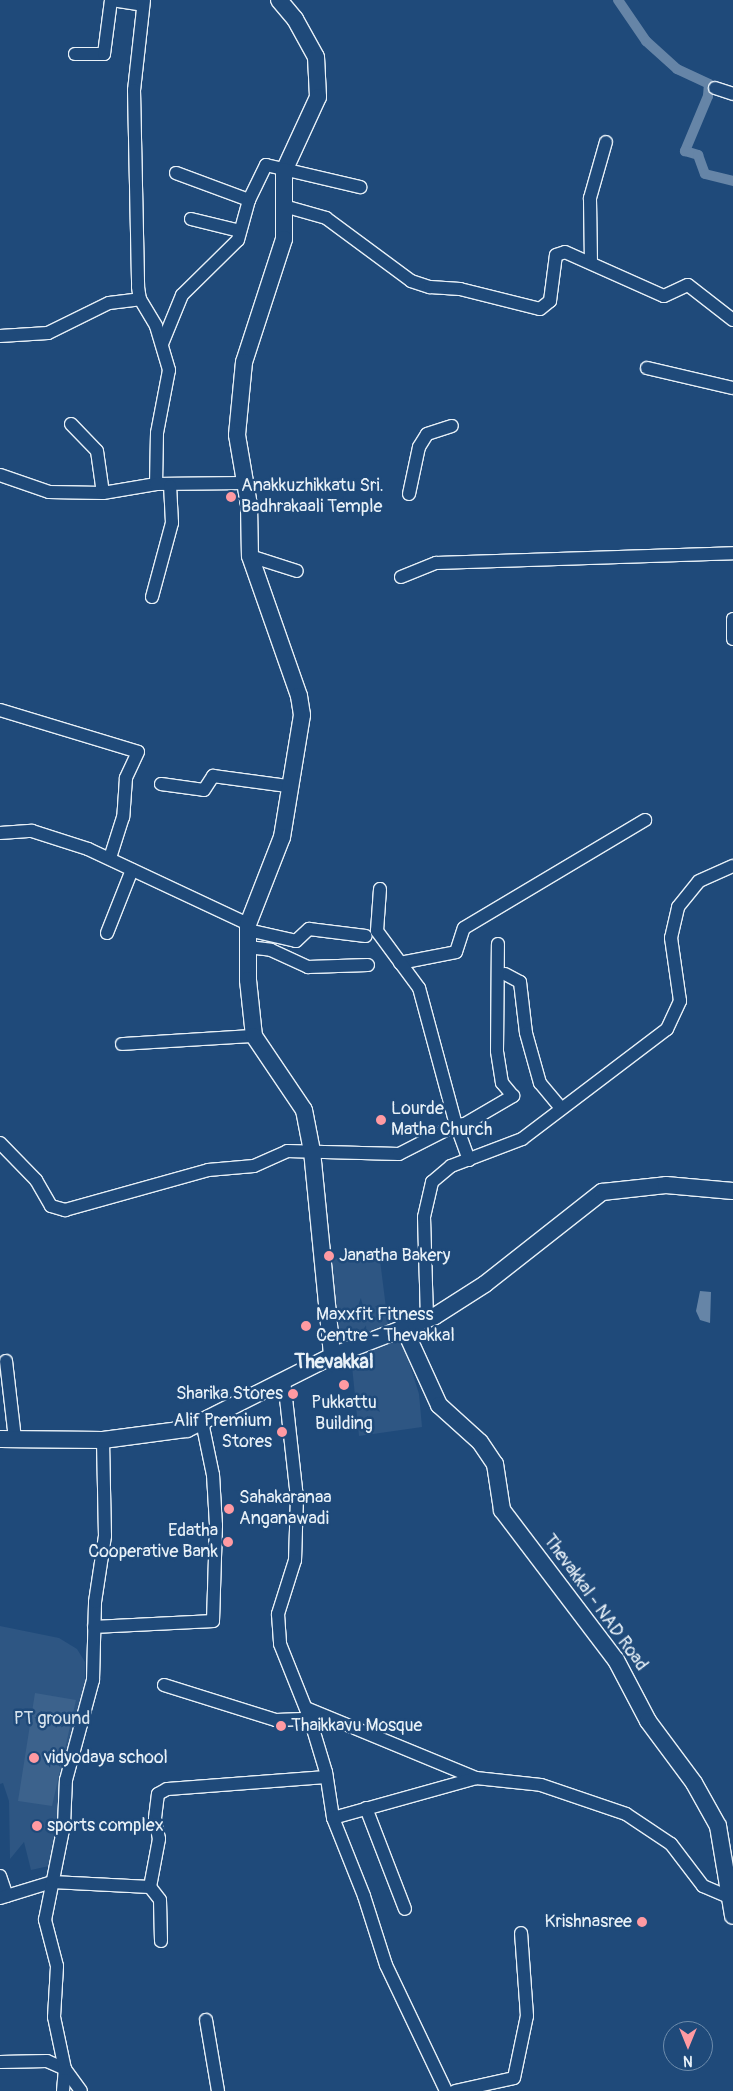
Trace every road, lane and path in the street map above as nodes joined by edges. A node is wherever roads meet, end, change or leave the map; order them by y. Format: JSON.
{"nodes":[{"id":1,"x":111,"y":0,"type":"edge"},
{"id":2,"x":279,"y":0,"type":"edge"},
{"id":3,"x":144,"y":3,"type":"edge"},
{"id":4,"x":75,"y":54,"type":"dead end"},
{"id":5,"x":715,"y":88,"type":"dead end"},
{"id":6,"x":733,"y":94,"type":"edge"},
{"id":7,"x":606,"y":142,"type":"dead end"},
{"id":8,"x":284,"y":171,"type":"junction"},
{"id":9,"x":176,"y":173,"type":"dead end"},
{"id":10,"x":360,"y":188,"type":"dead end"},
{"id":11,"x":249,"y":200,"type":"junction"},
{"id":12,"x":284,"y":206,"type":"junction"},
{"id":13,"x":191,"y":219,"type":"dead end"},
{"id":14,"x":240,"y":231,"type":"junction"},
{"id":15,"x":591,"y":263,"type":"junction"},
{"id":16,"x":140,"y":299,"type":"junction"},
{"id":17,"x":733,"y":320,"type":"edge"},
{"id":18,"x":0,"y":336,"type":"edge"},
{"id":19,"x":162,"y":344,"type":"junction"},
{"id":20,"x":648,"y":368,"type":"dead end"},
{"id":21,"x":733,"y":388,"type":"edge"},
{"id":22,"x":71,"y":424,"type":"dead end"},
{"id":23,"x":452,"y":426,"type":"dead end"},
{"id":24,"x":0,"y":475,"type":"edge"},
{"id":25,"x":245,"y":483,"type":"junction"},
{"id":26,"x":156,"y":484,"type":"junction"},
{"id":27,"x":170,"y":486,"type":"junction"},
{"id":28,"x":103,"y":493,"type":"junction"},
{"id":29,"x":409,"y":494,"type":"dead end"},
{"id":30,"x":733,"y":553,"type":"edge"},
{"id":31,"x":250,"y":556,"type":"junction"},
{"id":32,"x":297,"y":571,"type":"dead end"},
{"id":33,"x":401,"y":576,"type":"dead end"},
{"id":34,"x":152,"y":597,"type":"dead end"},
{"id":35,"x":733,"y":618,"type":"edge"},
{"id":36,"x":733,"y":639,"type":"edge"},
{"id":37,"x":0,"y":710,"type":"edge"},
{"id":38,"x":161,"y":784,"type":"dead end"},
{"id":39,"x":287,"y":786,"type":"junction"},
{"id":40,"x":645,"y":820,"type":"dead end"},
{"id":41,"x":0,"y":833,"type":"edge"},
{"id":42,"x":110,"y":858,"type":"junction"},
{"id":43,"x":733,"y":866,"type":"edge"},
{"id":44,"x":132,"y":870,"type":"junction"},
{"id":45,"x":380,"y":889,"type":"dead end"},
{"id":46,"x":248,"y":927,"type":"junction"},
{"id":47,"x":106,"y":933,"type":"dead end"},
{"id":48,"x":366,"y":936,"type":"dead end"},
{"id":49,"x":498,"y":944,"type":"dead end"},
{"id":50,"x":248,"y":947,"type":"junction"},
{"id":51,"x":400,"y":963,"type":"junction"},
{"id":52,"x":368,"y":966,"type":"dead end"},
{"id":53,"x":505,"y":974,"type":"dead end"},
{"id":54,"x":254,"y":1036,"type":"junction"},
{"id":55,"x":122,"y":1044,"type":"dead end"},
{"id":56,"x":562,"y":1108,"type":"junction"},
{"id":57,"x":456,"y":1125,"type":"junction"},
{"id":58,"x":0,"y":1144,"type":"edge"},
{"id":59,"x":312,"y":1151,"type":"junction"},
{"id":60,"x":469,"y":1160,"type":"junction"},
{"id":61,"x":733,"y":1191,"type":"edge"},
{"id":62,"x":427,"y":1318,"type":"junction"},
{"id":63,"x":404,"y":1326,"type":"junction"},
{"id":64,"x":332,"y":1356,"type":"junction"},
{"id":65,"x":6,"y":1361,"type":"dead end"},
{"id":66,"x":284,"y":1380,"type":"junction"},
{"id":67,"x":202,"y":1422,"type":"junction"},
{"id":68,"x":8,"y":1439,"type":"edge"},
{"id":69,"x":103,"y":1440,"type":"junction"},
{"id":70,"x":94,"y":1627,"type":"junction"},
{"id":71,"x":164,"y":1685,"type":"dead end"},
{"id":72,"x":308,"y":1714,"type":"junction"},
{"id":73,"x":327,"y":1777,"type":"junction"},
{"id":74,"x":476,"y":1778,"type":"junction"},
{"id":75,"x":366,"y":1808,"type":"junction"},
{"id":76,"x":333,"y":1818,"type":"junction"},
{"id":77,"x":729,"y":1875,"type":"edge"},
{"id":78,"x":0,"y":1876,"type":"edge"},
{"id":79,"x":52,"y":1882,"type":"junction"},
{"id":80,"x":150,"y":1887,"type":"junction"},
{"id":81,"x":4,"y":1897,"type":"edge"},
{"id":82,"x":729,"y":1897,"type":"junction"},
{"id":83,"x":405,"y":1909,"type":"dead end"},
{"id":84,"x":733,"y":1916,"type":"edge"},
{"id":85,"x":521,"y":1933,"type":"dead end"},
{"id":86,"x":161,"y":1941,"type":"dead end"},
{"id":87,"x":206,"y":2020,"type":"dead end"},
{"id":88,"x":0,"y":2062,"type":"edge"},
{"id":89,"x":65,"y":2069,"type":"junction"},
{"id":90,"x":64,"y":2091,"type":"edge"},
{"id":91,"x":81,"y":2091,"type":"edge"},
{"id":92,"x":218,"y":2091,"type":"edge"},
{"id":93,"x":446,"y":2091,"type":"edge"},
{"id":94,"x":455,"y":2091,"type":"edge"}],
"edges":[{"from":1,"to":3,"type":"street"},
{"from":1,"to":4,"type":"street"},
{"from":2,"to":8,"type":"main road"},
{"from":3,"to":16,"type":"street"},
{"from":5,"to":6,"type":"street"},
{"from":7,"to":15,"type":"street"},
{"from":8,"to":10,"type":"street"},
{"from":8,"to":11,"type":"street"},
{"from":8,"to":12,"type":"main road"},
{"from":9,"to":11,"type":"street"},
{"from":11,"to":14,"type":"street"},
{"from":12,"to":15,"type":"street"},
{"from":12,"to":25,"type":"main road"},
{"from":13,"to":14,"type":"street"},
{"from":14,"to":19,"type":"street"},
{"from":15,"to":17,"type":"street"},
{"from":16,"to":18,"type":"street"},
{"from":16,"to":19,"type":"street"},
{"from":19,"to":26,"type":"street"},
{"from":20,"to":21,"type":"street"},
{"from":22,"to":28,"type":"street"},
{"from":23,"to":29,"type":"street"},
{"from":24,"to":28,"type":"street"},
{"from":25,"to":27,"type":"street"},
{"from":25,"to":31,"type":"main road"},
{"from":26,"to":27,"type":"street"},
{"from":26,"to":28,"type":"street"},
{"from":27,"to":34,"type":"street"},
{"from":30,"to":33,"type":"street"},
{"from":31,"to":32,"type":"street"},
{"from":31,"to":39,"type":"main road"},
{"from":35,"to":36,"type":"street"},
{"from":37,"to":42,"type":"street"},
{"from":38,"to":39,"type":"street"},
{"from":39,"to":46,"type":"main road"},
{"from":40,"to":51,"type":"street"},
{"from":41,"to":42,"type":"street"},
{"from":42,"to":44,"type":"street"},
{"from":43,"to":56,"type":"street"},
{"from":44,"to":46,"type":"street"},
{"from":44,"to":47,"type":"street"},
{"from":45,"to":51,"type":"street"},
{"from":46,"to":48,"type":"street"},
{"from":46,"to":50,"type":"main road"},
{"from":49,"to":57,"type":"street"},
{"from":50,"to":52,"type":"street"},
{"from":50,"to":54,"type":"main road"},
{"from":51,"to":57,"type":"street"},
{"from":53,"to":56,"type":"street"},
{"from":54,"to":55,"type":"street"},
{"from":54,"to":59,"type":"main road"},
{"from":56,"to":60,"type":"street"},
{"from":57,"to":59,"type":"street"},
{"from":57,"to":60,"type":"street"},
{"from":58,"to":59,"type":"street"},
{"from":59,"to":64,"type":"main road"},
{"from":60,"to":62,"type":"street"},
{"from":61,"to":62,"type":"main road"},
{"from":62,"to":63,"type":"main road"},
{"from":63,"to":64,"type":"main road"},
{"from":63,"to":77,"type":"main road","name":"Thevakkal - NAD Road"},
{"from":64,"to":66,"type":"main road"},
{"from":65,"to":68,"type":"street"},
{"from":66,"to":67,"type":"main road"},
{"from":66,"to":72,"type":"street"},
{"from":67,"to":69,"type":"main road"},
{"from":67,"to":70,"type":"street"},
{"from":68,"to":69,"type":"main road"},
{"from":69,"to":70,"type":"street"},
{"from":70,"to":79,"type":"street"},
{"from":71,"to":72,"type":"street"},
{"from":72,"to":73,"type":"street"},
{"from":72,"to":74,"type":"street"},
{"from":73,"to":76,"type":"street"},
{"from":73,"to":80,"type":"street"},
{"from":74,"to":75,"type":"street"},
{"from":74,"to":82,"type":"street"},
{"from":75,"to":76,"type":"street"},
{"from":75,"to":83,"type":"street"},
{"from":76,"to":93,"type":"street"},
{"from":77,"to":82,"type":"main road","name":"Thevakkal - NAD Road"},
{"from":78,"to":81,"type":"street"},
{"from":79,"to":80,"type":"street"},
{"from":79,"to":81,"type":"street"},
{"from":79,"to":89,"type":"street"},
{"from":80,"to":86,"type":"street"},
{"from":82,"to":84,"type":"main road","name":"Thevakkal - NAD Road"},
{"from":85,"to":94,"type":"street"},
{"from":87,"to":92,"type":"street"},
{"from":88,"to":89,"type":"street"},
{"from":89,"to":90,"type":"street"},
{"from":89,"to":91,"type":"street"}]}
